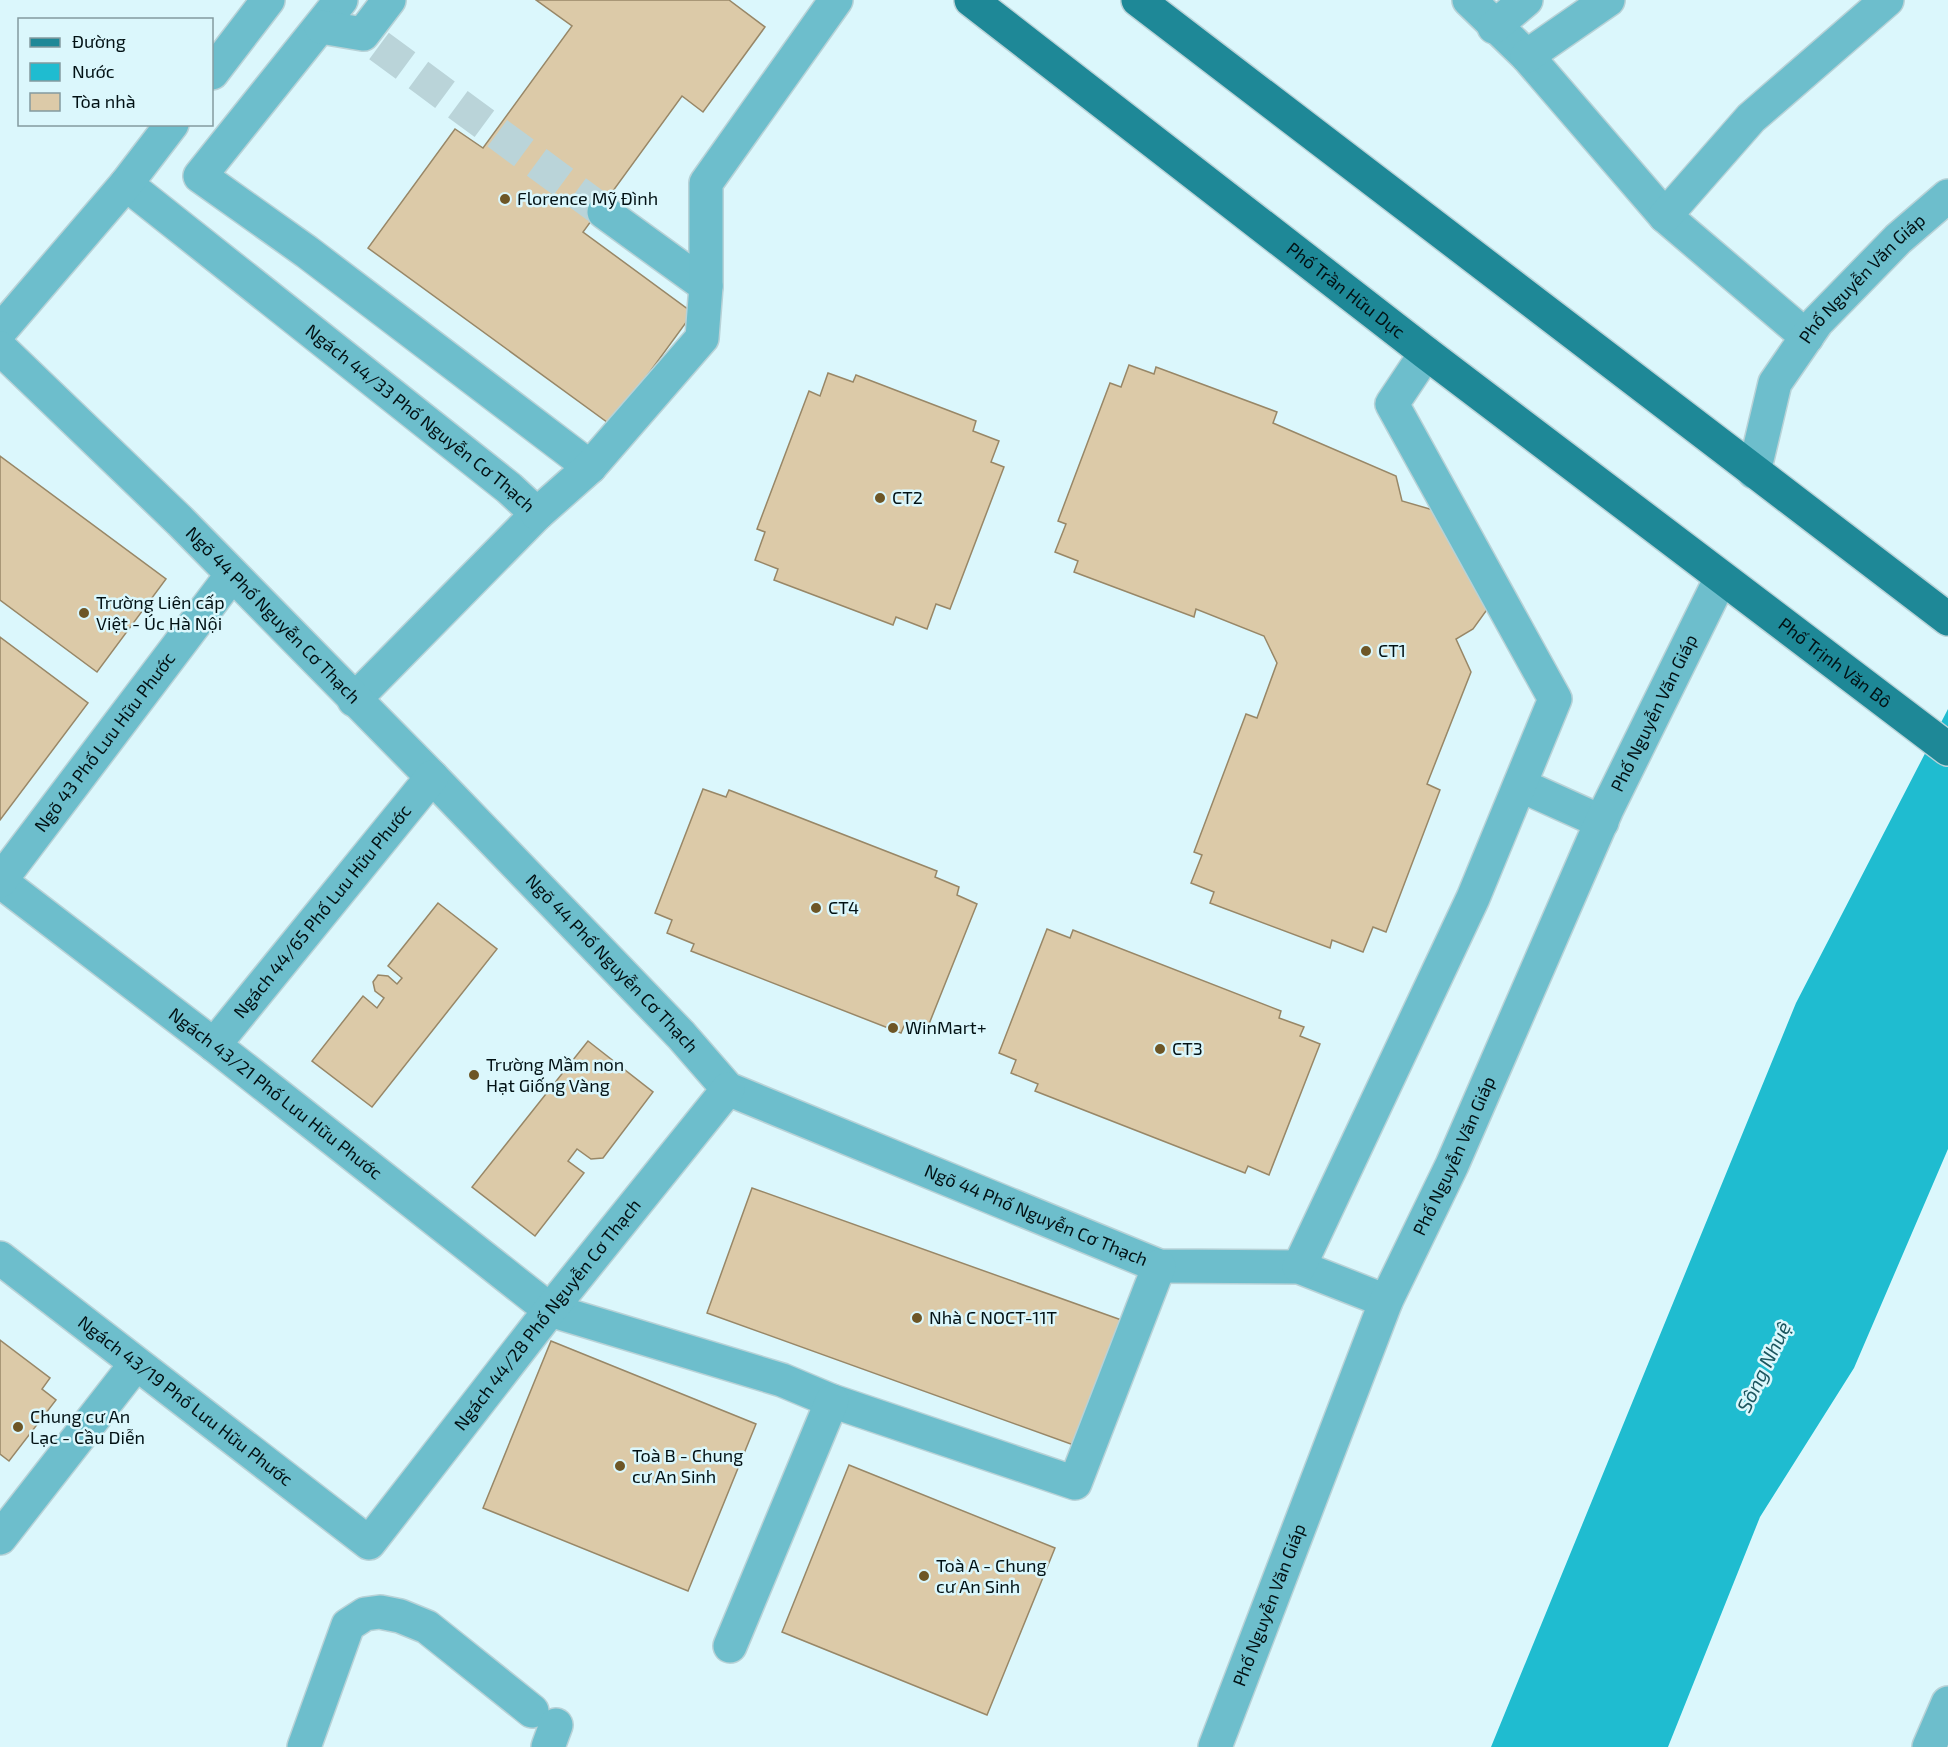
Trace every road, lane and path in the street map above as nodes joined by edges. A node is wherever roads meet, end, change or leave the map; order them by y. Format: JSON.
{"nodes":[{"id":1,"x":268,"y":0,"type":"edge"},
{"id":2,"x":341,"y":0,"type":"edge"},
{"id":3,"x":971,"y":0,"type":"edge"},
{"id":4,"x":1138,"y":0,"type":"edge"},
{"id":5,"x":1469,"y":0,"type":"edge"},
{"id":6,"x":1526,"y":0,"type":"edge"},
{"id":7,"x":1608,"y":0,"type":"edge"},
{"id":8,"x":1887,"y":0,"type":"edge"},
{"id":9,"x":832,"y":2,"type":"edge"},
{"id":10,"x":393,"y":8,"type":"edge"},
{"id":11,"x":321,"y":27,"type":"junction"},
{"id":12,"x":1494,"y":27,"type":"junction"},
{"id":13,"x":1527,"y":56,"type":"junction"},
{"id":14,"x":213,"y":73,"type":"edge"},
{"id":15,"x":170,"y":126,"type":"edge"},
{"id":16,"x":126,"y":184,"type":"junction"},
{"id":17,"x":1948,"y":196,"type":"edge"},
{"id":18,"x":604,"y":212,"type":"tunnel mouth"},
{"id":19,"x":1665,"y":216,"type":"junction"},
{"id":20,"x":706,"y":286,"type":"junction"},
{"id":21,"x":0,"y":331,"type":"edge"},
{"id":22,"x":1807,"y":337,"type":"junction"},
{"id":23,"x":0,"y":348,"type":"edge"},
{"id":24,"x":1426,"y":353,"type":"junction"},
{"id":25,"x":590,"y":467,"type":"junction"},
{"id":26,"x":1754,"y":472,"type":"junction"},
{"id":27,"x":537,"y":514,"type":"junction"},
{"id":28,"x":231,"y":576,"type":"junction"},
{"id":29,"x":1721,"y":578,"type":"junction"},
{"id":30,"x":1948,"y":619,"type":"edge"},
{"id":31,"x":354,"y":700,"type":"junction"},
{"id":32,"x":1948,"y":749,"type":"edge"},
{"id":33,"x":432,"y":777,"type":"junction"},
{"id":34,"x":1520,"y":785,"type":"junction"},
{"id":35,"x":1602,"y":822,"type":"junction"},
{"id":36,"x":0,"y":881,"type":"edge"},
{"id":37,"x":214,"y":1045,"type":"junction"},
{"id":38,"x":728,"y":1089,"type":"junction"},
{"id":39,"x":0,"y":1258,"type":"edge"},
{"id":40,"x":1159,"y":1266,"type":"junction"},
{"id":41,"x":1299,"y":1267,"type":"junction"},
{"id":42,"x":1386,"y":1301,"type":"junction"},
{"id":43,"x":550,"y":1310,"type":"junction"},
{"id":44,"x":135,"y":1365,"type":"junction"},
{"id":45,"x":832,"y":1401,"type":"junction"},
{"id":46,"x":0,"y":1538,"type":"edge"},
{"id":47,"x":369,"y":1543,"type":"joint"},
{"id":48,"x":730,"y":1646,"type":"dead end"},
{"id":49,"x":1948,"y":1703,"type":"edge"},
{"id":50,"x":545,"y":1728,"type":"edge"},
{"id":51,"x":305,"y":1747,"type":"edge"},
{"id":52,"x":1215,"y":1747,"type":"edge"},
{"id":53,"x":1929,"y":1747,"type":"edge"}],
"edges":[{"from":1,"to":14,"type":"street"},
{"from":2,"to":11,"type":"street"},
{"from":3,"to":24,"type":"main road","name":"Phố Trần Hữu Dực"},
{"from":4,"to":26,"type":"main road"},
{"from":5,"to":12,"type":"street"},
{"from":6,"to":12,"type":"street"},
{"from":7,"to":13,"type":"street"},
{"from":8,"to":19,"type":"street"},
{"from":9,"to":20,"type":"street"},
{"from":10,"to":11,"type":"street"},
{"from":11,"to":25,"type":"street"},
{"from":12,"to":13,"type":"street"},
{"from":13,"to":19,"type":"street"},
{"from":15,"to":16,"type":"street"},
{"from":16,"to":21,"type":"street"},
{"from":16,"to":27,"type":"street","name":"Ngách 44/33 Phố Nguyễn Cơ Thạch"},
{"from":17,"to":22,"type":"street","name":"Phố Nguyễn Văn Giáp"},
{"from":18,"to":20,"type":"street"},
{"from":19,"to":22,"type":"street"},
{"from":20,"to":25,"type":"street"},
{"from":22,"to":26,"type":"street","name":"Phố Nguyễn Văn Giáp"},
{"from":23,"to":28,"type":"street","name":"Ngõ 44 Phố Nguyễn Cơ Thạch"},
{"from":24,"to":29,"type":"main road","name":"Phố Trần Hữu Dực"},
{"from":24,"to":34,"type":"street"},
{"from":25,"to":27,"type":"street"},
{"from":26,"to":30,"type":"main road"},
{"from":27,"to":31,"type":"street","name":"Ngách 44/33 Phố Nguyễn Cơ Thạch"},
{"from":28,"to":31,"type":"street","name":"Ngõ 44 Phố Nguyễn Cơ Thạch"},
{"from":28,"to":36,"type":"street","name":"Ngõ 43 Phố Lưu Hữu Phước"},
{"from":29,"to":32,"type":"main road","name":"Phố Trịnh Văn Bô"},
{"from":29,"to":35,"type":"street","name":"Phố Nguyễn Văn Giáp"},
{"from":31,"to":33,"type":"street","name":"Ngõ 44 Phố Nguyễn Cơ Thạch"},
{"from":33,"to":37,"type":"street","name":"Ngách 44/65 Phố Lưu Hữu Phước"},
{"from":33,"to":38,"type":"street","name":"Ngõ 44 Phố Nguyễn Cơ Thạch"},
{"from":34,"to":35,"type":"street"},
{"from":34,"to":41,"type":"street"},
{"from":35,"to":42,"type":"street","name":"Phố Nguyễn Văn Giáp"},
{"from":36,"to":37,"type":"street","name":"Ngách 43/21 Phố Lưu Hữu Phước"},
{"from":37,"to":43,"type":"street","name":"Ngách 43/21 Phố Lưu Hữu Phước"},
{"from":38,"to":40,"type":"street","name":"Ngõ 44 Phố Nguyễn Cơ Thạch"},
{"from":38,"to":43,"type":"street","name":"Ngách 44/28 Phố Nguyễn Cơ Thạch"},
{"from":39,"to":44,"type":"street","name":"Ngách 43/19 Phố Lưu Hữu Phước"},
{"from":40,"to":41,"type":"street","name":"Ngõ 44 Phố Nguyễn Cơ Thạch"},
{"from":40,"to":45,"type":"street"},
{"from":41,"to":42,"type":"street","name":"Ngõ 44 Phố Nguyễn Cơ Thạch"},
{"from":42,"to":52,"type":"street","name":"Phố Nguyễn Văn Giáp"},
{"from":43,"to":45,"type":"street"},
{"from":43,"to":47,"type":"street","name":"Ngách 44/28 Phố Nguyễn Cơ Thạch"},
{"from":44,"to":46,"type":"street"},
{"from":44,"to":47,"type":"street","name":"Ngách 43/19 Phố Lưu Hữu Phước"},
{"from":45,"to":48,"type":"street"},
{"from":49,"to":53,"type":"street"},
{"from":50,"to":51,"type":"street"}]}
